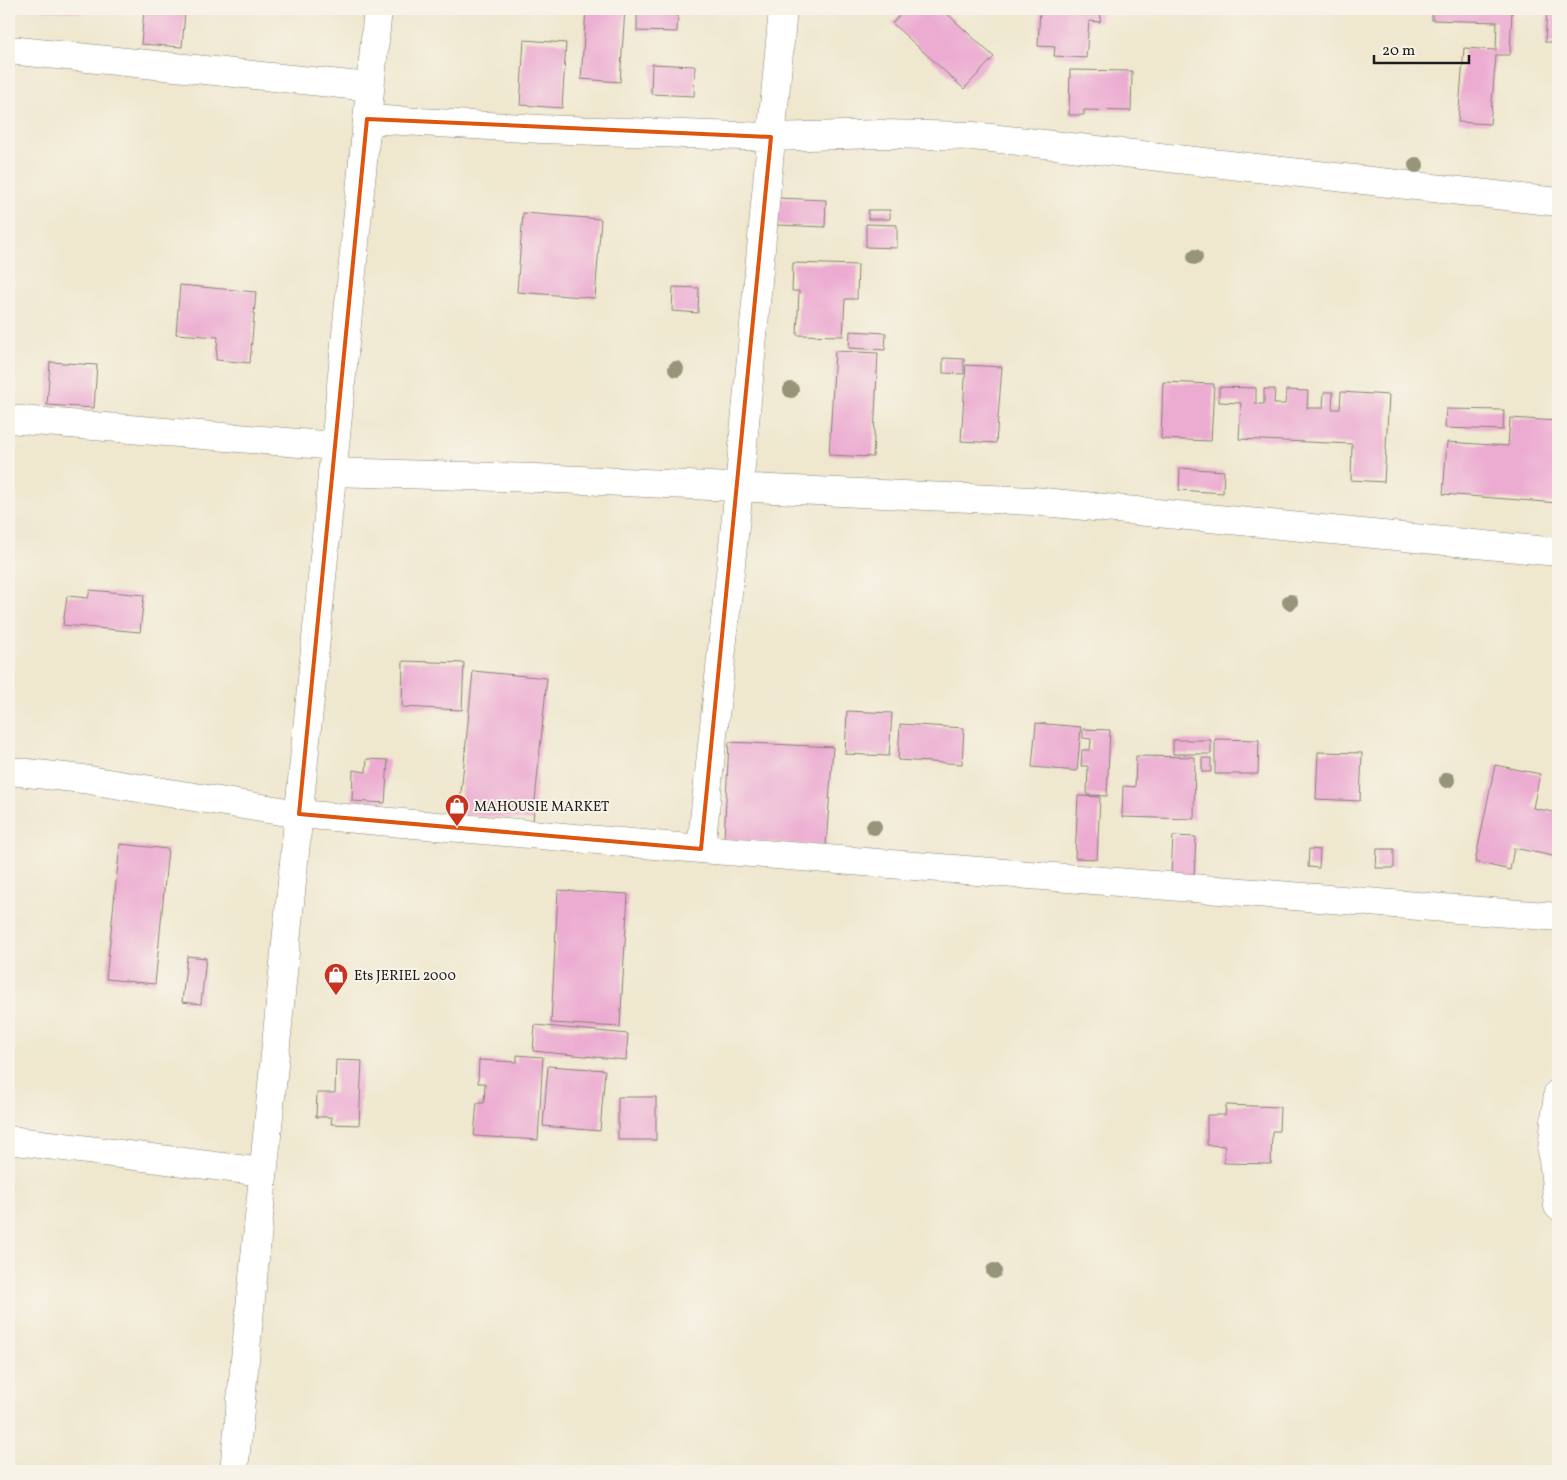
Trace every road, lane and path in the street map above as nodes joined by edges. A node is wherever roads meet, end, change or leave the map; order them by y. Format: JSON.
{"nodes":[{"id":1,"x":378,"y":9,"type":"edge"},
{"id":2,"x":783,"y":9,"type":"edge"},
{"id":3,"x":9,"y":50,"type":"edge"},
{"id":4,"x":370,"y":87,"type":"junction"},
{"id":5,"x":367,"y":119,"type":"junction"},
{"id":6,"x":771,"y":137,"type":"junction"},
{"id":7,"x":1558,"y":202,"type":"edge"},
{"id":8,"x":9,"y":419,"type":"edge"},
{"id":9,"x":333,"y":459,"type":"junction"},
{"id":10,"x":739,"y":488,"type":"junction"},
{"id":11,"x":1558,"y":552,"type":"edge"},
{"id":12,"x":9,"y":771,"type":"edge"},
{"id":13,"x":299,"y":814,"type":"junction"},
{"id":14,"x":701,"y":849,"type":"junction"},
{"id":15,"x":1558,"y":917,"type":"edge"},
{"id":16,"x":1558,"y":1093,"type":"edge"},
{"id":17,"x":9,"y":1140,"type":"edge"},
{"id":18,"x":263,"y":1172,"type":"junction"},
{"id":19,"x":1558,"y":1206,"type":"edge"},
{"id":20,"x":234,"y":1471,"type":"edge"}],
"edges":[{"from":1,"to":4,"type":"street"},
{"from":2,"to":6,"type":"street"},
{"from":3,"to":4,"type":"street"},
{"from":4,"to":5,"type":"street"},
{"from":5,"to":6,"type":"street"},
{"from":5,"to":9,"type":"street"},
{"from":6,"to":7,"type":"street"},
{"from":6,"to":10,"type":"street"},
{"from":8,"to":9,"type":"street"},
{"from":9,"to":10,"type":"street"},
{"from":9,"to":13,"type":"street"},
{"from":10,"to":11,"type":"street"},
{"from":10,"to":14,"type":"street"},
{"from":12,"to":13,"type":"street"},
{"from":13,"to":14,"type":"street"},
{"from":13,"to":18,"type":"street"},
{"from":14,"to":15,"type":"street"},
{"from":16,"to":19,"type":"street"},
{"from":17,"to":18,"type":"street"},
{"from":18,"to":20,"type":"street"}]}
